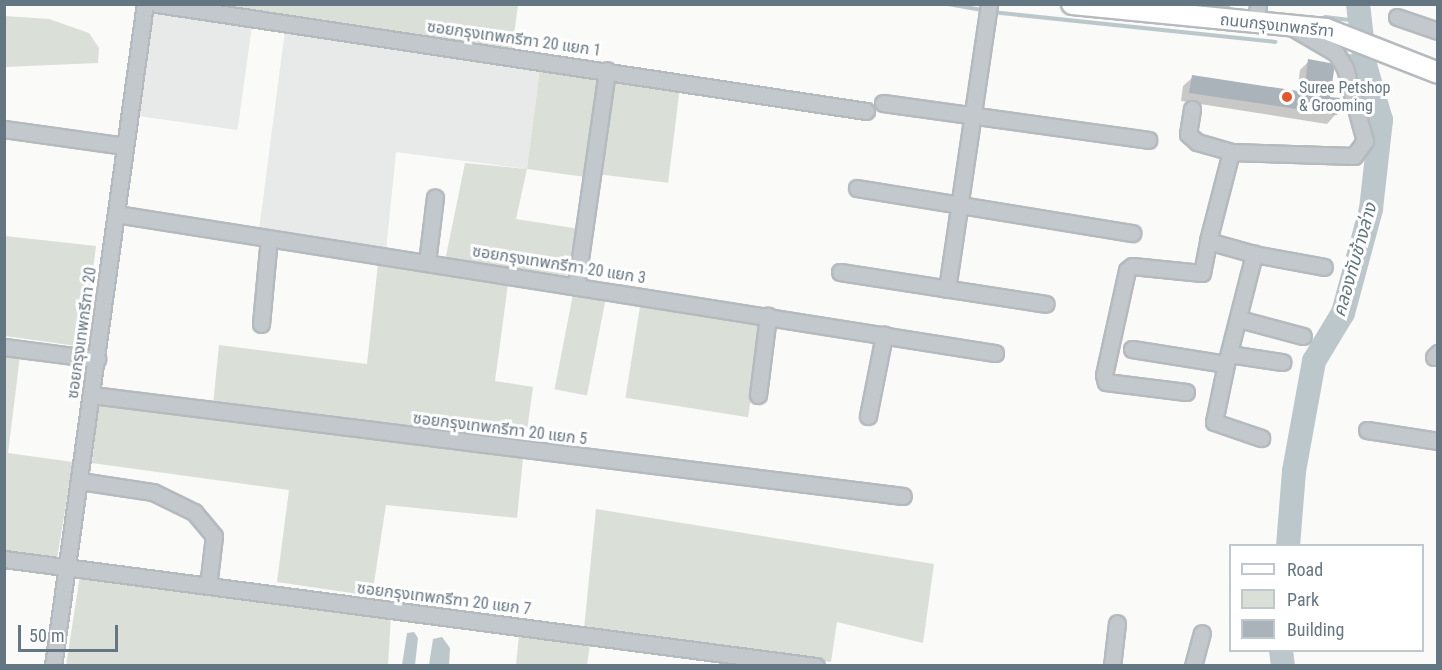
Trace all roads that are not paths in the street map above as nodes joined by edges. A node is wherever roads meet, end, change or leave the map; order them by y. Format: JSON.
{"nodes":[{"id":1,"x":145,"y":4,"type":"edge"},
{"id":2,"x":157,"y":4,"type":"edge"},
{"id":3,"x":1072,"y":4,"type":"edge"},
{"id":4,"x":1258,"y":4,"type":"edge"},
{"id":5,"x":989,"y":5,"type":"edge"},
{"id":6,"x":1398,"y":17,"type":"dead end"},
{"id":7,"x":1256,"y":24,"type":"junction"},
{"id":8,"x":1290,"y":26,"type":"junction"},
{"id":9,"x":1437,"y":31,"type":"edge"},
{"id":10,"x":608,"y":70,"type":"junction"},
{"id":11,"x":1437,"y":73,"type":"edge"},
{"id":12,"x":883,"y":103,"type":"dead end"},
{"id":13,"x":1192,"y":109,"type":"dead end"},
{"id":14,"x":866,"y":111,"type":"dead end"},
{"id":15,"x":972,"y":116,"type":"junction"},
{"id":16,"x":4,"y":129,"type":"edge"},
{"id":17,"x":1148,"y":140,"type":"dead end"},
{"id":18,"x":125,"y":146,"type":"junction"},
{"id":19,"x":1231,"y":152,"type":"junction"},
{"id":20,"x":857,"y":188,"type":"dead end"},
{"id":21,"x":435,"y":197,"type":"dead end"},
{"id":22,"x":959,"y":205,"type":"junction"},
{"id":23,"x":116,"y":214,"type":"junction"},
{"id":24,"x":1132,"y":233,"type":"dead end"},
{"id":25,"x":269,"y":238,"type":"junction"},
{"id":26,"x":1208,"y":242,"type":"junction"},
{"id":27,"x":1254,"y":254,"type":"junction"},
{"id":28,"x":427,"y":262,"type":"junction"},
{"id":29,"x":1324,"y":267,"type":"dead end"},
{"id":30,"x":840,"y":272,"type":"dead end"},
{"id":31,"x":576,"y":286,"type":"junction"},
{"id":32,"x":947,"y":289,"type":"junction"},
{"id":33,"x":1046,"y":304,"type":"dead end"},
{"id":34,"x":768,"y":316,"type":"junction"},
{"id":35,"x":1239,"y":319,"type":"junction"},
{"id":36,"x":261,"y":324,"type":"dead end"},
{"id":37,"x":884,"y":335,"type":"junction"},
{"id":38,"x":1303,"y":336,"type":"dead end"},
{"id":39,"x":4,"y":346,"type":"edge"},
{"id":40,"x":1132,"y":349,"type":"dead end"},
{"id":41,"x":995,"y":353,"type":"dead end"},
{"id":42,"x":97,"y":359,"type":"junction"},
{"id":43,"x":1228,"y":359,"type":"junction"},
{"id":44,"x":1282,"y":362,"type":"dead end"},
{"id":45,"x":1186,"y":392,"type":"dead end"},
{"id":46,"x":92,"y":395,"type":"junction"},
{"id":47,"x":758,"y":395,"type":"dead end"},
{"id":48,"x":868,"y":416,"type":"dead end"},
{"id":49,"x":1367,"y":430,"type":"dead end"},
{"id":50,"x":1262,"y":438,"type":"dead end"},
{"id":51,"x":1437,"y":441,"type":"edge"},
{"id":52,"x":80,"y":481,"type":"junction"},
{"id":53,"x":903,"y":496,"type":"dead end"},
{"id":54,"x":4,"y":559,"type":"edge"},
{"id":55,"x":67,"y":567,"type":"junction"},
{"id":56,"x":208,"y":586,"type":"junction"},
{"id":57,"x":1117,"y":623,"type":"dead end"},
{"id":58,"x":1202,"y":633,"type":"dead end"},
{"id":59,"x":53,"y":666,"type":"edge"},
{"id":60,"x":816,"y":666,"type":"edge"},
{"id":61,"x":1112,"y":666,"type":"edge"},
{"id":62,"x":1193,"y":666,"type":"edge"}],
"edges":[{"from":1,"to":18,"type":"street","name":"ซอยกรุงเทพกรีฑา 20"},
{"from":2,"to":10,"type":"street","name":"ซอยกรุงเทพกรีฑา 20 แยก 1"},
{"from":3,"to":7,"type":"main road","name":"ถนนกรุงเทพกรีฑา"},
{"from":4,"to":7,"type":"street"},
{"from":5,"to":15,"type":"street"},
{"from":6,"to":9,"type":"street"},
{"from":7,"to":8,"type":"main road","name":"ถนนกรุงเทพกรีฑา"},
{"from":8,"to":11,"type":"main road","name":"ถนนกรุงเทพกรีฑา"},
{"from":8,"to":19,"type":"street"},
{"from":10,"to":14,"type":"street","name":"ซอยกรุงเทพกรีฑา 20 แยก 1"},
{"from":10,"to":31,"type":"street"},
{"from":12,"to":15,"type":"street"},
{"from":13,"to":19,"type":"street"},
{"from":15,"to":17,"type":"street"},
{"from":15,"to":22,"type":"street"},
{"from":16,"to":18,"type":"street"},
{"from":18,"to":23,"type":"street","name":"ซอยกรุงเทพกรีฑา 20"},
{"from":19,"to":26,"type":"street"},
{"from":20,"to":22,"type":"street"},
{"from":21,"to":28,"type":"street"},
{"from":22,"to":24,"type":"street"},
{"from":22,"to":32,"type":"street"},
{"from":23,"to":25,"type":"street","name":"ซอยกรุงเทพกรีฑา 20 แยก 3"},
{"from":23,"to":42,"type":"street","name":"ซอยกรุงเทพกรีฑา 20"},
{"from":25,"to":28,"type":"street","name":"ซอยกรุงเทพกรีฑา 20 แยก 3"},
{"from":25,"to":36,"type":"street"},
{"from":26,"to":27,"type":"street"},
{"from":26,"to":45,"type":"street"},
{"from":27,"to":29,"type":"street"},
{"from":27,"to":35,"type":"street"},
{"from":28,"to":31,"type":"street","name":"ซอยกรุงเทพกรีฑา 20 แยก 3"},
{"from":30,"to":32,"type":"street"},
{"from":31,"to":34,"type":"street","name":"ซอยกรุงเทพกรีฑา 20 แยก 3"},
{"from":32,"to":33,"type":"street"},
{"from":34,"to":37,"type":"street","name":"ซอยกรุงเทพกรีฑา 20 แยก 3"},
{"from":34,"to":47,"type":"street"},
{"from":35,"to":38,"type":"street"},
{"from":35,"to":43,"type":"street"},
{"from":37,"to":41,"type":"street","name":"ซอยกรุงเทพกรีฑา 20 แยก 3"},
{"from":37,"to":48,"type":"street"},
{"from":39,"to":42,"type":"street"},
{"from":40,"to":43,"type":"street"},
{"from":42,"to":46,"type":"street","name":"ซอยกรุงเทพกรีฑา 20"},
{"from":43,"to":44,"type":"street"},
{"from":43,"to":50,"type":"street"},
{"from":46,"to":52,"type":"street","name":"ซอยกรุงเทพกรีฑา 20"},
{"from":46,"to":53,"type":"street","name":"ซอยกรุงเทพกรีฑา 20 แยก 5"},
{"from":49,"to":51,"type":"street"},
{"from":52,"to":55,"type":"street","name":"ซอยกรุงเทพกรีฑา 20"},
{"from":52,"to":56,"type":"street"},
{"from":54,"to":55,"type":"street","name":"ซอยกรุงเทพกรีฑา 20 แยก 7"},
{"from":55,"to":56,"type":"street","name":"ซอยกรุงเทพกรีฑา 20 แยก 7"},
{"from":55,"to":59,"type":"street","name":"ซอยกรุงเทพกรีฑา 20"},
{"from":56,"to":60,"type":"street","name":"ซอยกรุงเทพกรีฑา 20 แยก 7"},
{"from":57,"to":61,"type":"street"},
{"from":58,"to":62,"type":"street"}]}
